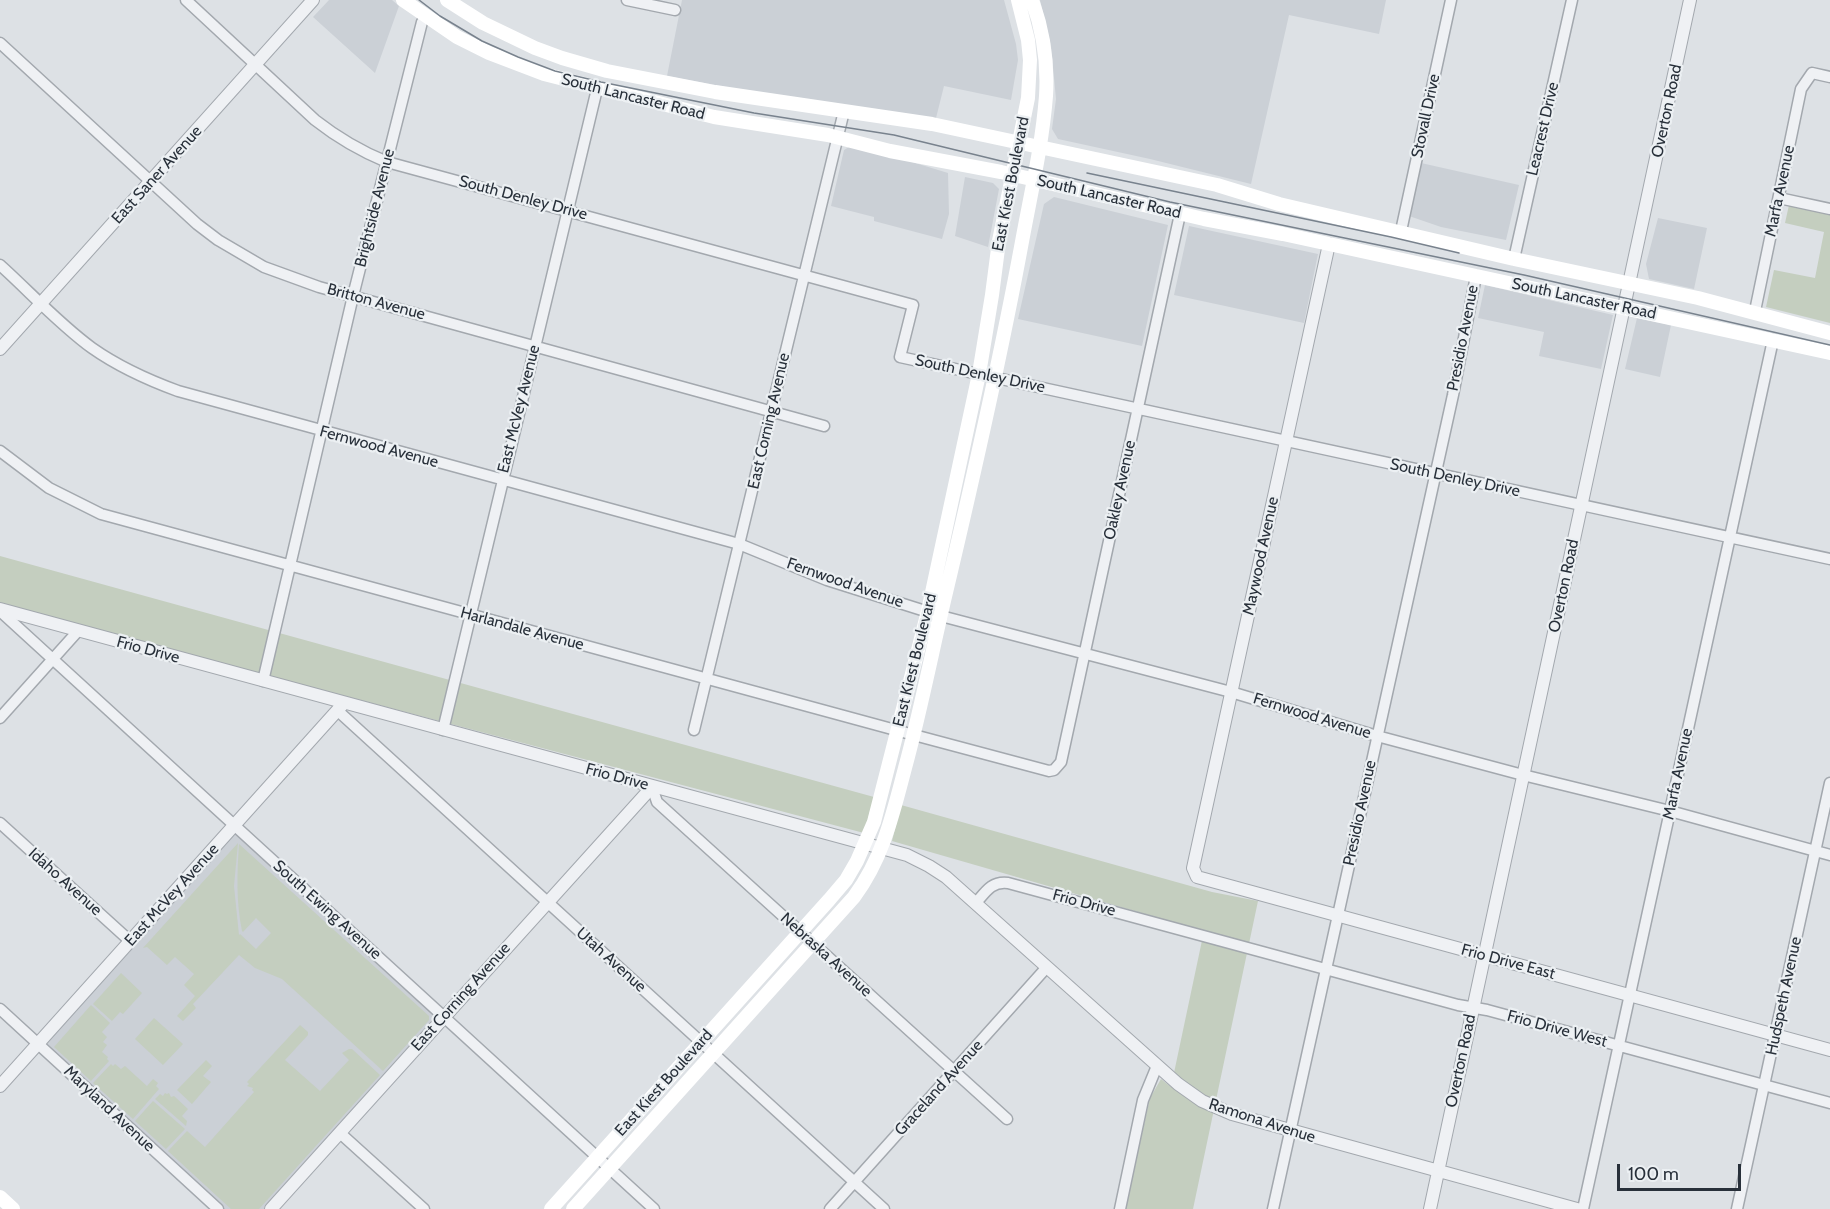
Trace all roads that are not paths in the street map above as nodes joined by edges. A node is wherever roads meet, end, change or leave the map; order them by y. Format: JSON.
{"nodes":[{"id":1,"x":186,"y":0,"type":"edge"},
{"id":2,"x":314,"y":0,"type":"edge"},
{"id":3,"x":404,"y":0,"type":"edge"},
{"id":4,"x":447,"y":0,"type":"edge"},
{"id":5,"x":627,"y":0,"type":"edge"},
{"id":6,"x":1018,"y":0,"type":"edge"},
{"id":7,"x":1032,"y":0,"type":"edge"},
{"id":8,"x":1450,"y":0,"type":"edge"},
{"id":9,"x":1572,"y":0,"type":"edge"},
{"id":10,"x":1690,"y":0,"type":"edge"},
{"id":11,"x":675,"y":10,"type":"dead end"},
{"id":12,"x":426,"y":17,"type":"junction"},
{"id":13,"x":0,"y":44,"type":"edge"},
{"id":14,"x":256,"y":64,"type":"junction"},
{"id":15,"x":1830,"y":77,"type":"edge"},
{"id":16,"x":597,"y":88,"type":"junction"},
{"id":17,"x":843,"y":111,"type":"junction"},
{"id":18,"x":838,"y":137,"type":"junction"},
{"id":19,"x":1019,"y":143,"type":"junction"},
{"id":20,"x":1039,"y":147,"type":"junction"},
{"id":21,"x":387,"y":162,"type":"junction"},
{"id":22,"x":1012,"y":174,"type":"junction"},
{"id":23,"x":1033,"y":180,"type":"junction"},
{"id":24,"x":151,"y":181,"type":"junction"},
{"id":25,"x":1779,"y":198,"type":"junction"},
{"id":26,"x":1830,"y":209,"type":"edge"},
{"id":27,"x":568,"y":210,"type":"junction"},
{"id":28,"x":1180,"y":214,"type":"junction"},
{"id":29,"x":1401,"y":231,"type":"junction"},
{"id":30,"x":1329,"y":244,"type":"junction"},
{"id":31,"x":1514,"y":259,"type":"junction"},
{"id":32,"x":0,"y":265,"type":"edge"},
{"id":33,"x":804,"y":275,"type":"junction"},
{"id":34,"x":1476,"y":276,"type":"junction"},
{"id":35,"x":1630,"y":283,"type":"junction"},
{"id":36,"x":353,"y":296,"type":"junction"},
{"id":37,"x":42,"y":303,"type":"junction"},
{"id":38,"x":1625,"y":307,"type":"junction"},
{"id":39,"x":1755,"y":311,"type":"junction"},
{"id":40,"x":1830,"y":333,"type":"edge"},
{"id":41,"x":1773,"y":340,"type":"junction"},
{"id":42,"x":534,"y":345,"type":"junction"},
{"id":43,"x":0,"y":349,"type":"edge"},
{"id":44,"x":1830,"y":353,"type":"edge"},
{"id":45,"x":978,"y":374,"type":"junction"},
{"id":46,"x":995,"y":377,"type":"junction"},
{"id":47,"x":1138,"y":409,"type":"junction"},
{"id":48,"x":773,"y":411,"type":"junction"},
{"id":49,"x":824,"y":426,"type":"dead end"},
{"id":50,"x":322,"y":431,"type":"junction"},
{"id":51,"x":1285,"y":442,"type":"junction"},
{"id":52,"x":0,"y":451,"type":"edge"},
{"id":53,"x":1435,"y":472,"type":"junction"},
{"id":54,"x":502,"y":480,"type":"junction"},
{"id":55,"x":1581,"y":506,"type":"junction"},
{"id":56,"x":1729,"y":537,"type":"junction"},
{"id":57,"x":739,"y":544,"type":"junction"},
{"id":58,"x":1830,"y":559,"type":"edge"},
{"id":59,"x":290,"y":564,"type":"junction"},
{"id":60,"x":0,"y":610,"type":"edge"},
{"id":61,"x":934,"y":614,"type":"junction"},
{"id":62,"x":469,"y":615,"type":"junction"},
{"id":63,"x":78,"y":631,"type":"junction"},
{"id":64,"x":1085,"y":654,"type":"junction"},
{"id":65,"x":52,"y":661,"type":"junction"},
{"id":66,"x":707,"y":678,"type":"junction"},
{"id":67,"x":262,"y":681,"type":"junction"},
{"id":68,"x":1231,"y":692,"type":"junction"},
{"id":69,"x":341,"y":707,"type":"junction"},
{"id":70,"x":0,"y":718,"type":"edge"},
{"id":71,"x":443,"y":730,"type":"junction"},
{"id":72,"x":694,"y":730,"type":"dead end"},
{"id":73,"x":898,"y":731,"type":"junction"},
{"id":74,"x":914,"y":735,"type":"junction"},
{"id":75,"x":1377,"y":736,"type":"junction"},
{"id":76,"x":1059,"y":766,"type":"joint"},
{"id":77,"x":1523,"y":775,"type":"junction"},
{"id":78,"x":1830,"y":783,"type":"edge"},
{"id":79,"x":651,"y":786,"type":"junction"},
{"id":80,"x":1670,"y":811,"type":"junction"},
{"id":81,"x":0,"y":823,"type":"edge"},
{"id":82,"x":233,"y":826,"type":"junction"},
{"id":83,"x":866,"y":844,"type":"junction"},
{"id":84,"x":882,"y":848,"type":"junction"},
{"id":85,"x":1815,"y":851,"type":"junction"},
{"id":86,"x":1830,"y":855,"type":"edge"},
{"id":87,"x":1193,"y":868,"type":"joint"},
{"id":88,"x":547,"y":902,"type":"junction"},
{"id":89,"x":976,"y":903,"type":"junction"},
{"id":90,"x":1337,"y":916,"type":"junction"},
{"id":91,"x":800,"y":932,"type":"junction"},
{"id":92,"x":1214,"y":938,"type":"joint"},
{"id":93,"x":130,"y":941,"type":"junction"},
{"id":94,"x":813,"y":943,"type":"junction"},
{"id":95,"x":1484,"y":956,"type":"junction"},
{"id":96,"x":1047,"y":968,"type":"junction"},
{"id":97,"x":1326,"y":969,"type":"junction"},
{"id":98,"x":1630,"y":996,"type":"junction"},
{"id":99,"x":1473,"y":1008,"type":"junction"},
{"id":100,"x":0,"y":1009,"type":"edge"},
{"id":101,"x":444,"y":1017,"type":"junction"},
{"id":102,"x":1776,"y":1035,"type":"junction"},
{"id":103,"x":702,"y":1042,"type":"junction"},
{"id":104,"x":38,"y":1044,"type":"junction"},
{"id":105,"x":1619,"y":1046,"type":"junction"},
{"id":106,"x":1830,"y":1050,"type":"edge"},
{"id":107,"x":714,"y":1053,"type":"junction"},
{"id":108,"x":1157,"y":1066,"type":"junction"},
{"id":109,"x":954,"y":1071,"type":"junction"},
{"id":110,"x":0,"y":1086,"type":"edge"},
{"id":111,"x":1765,"y":1086,"type":"junction"},
{"id":112,"x":1830,"y":1103,"type":"edge"},
{"id":113,"x":1007,"y":1119,"type":"dead end"},
{"id":114,"x":1290,"y":1132,"type":"junction"},
{"id":115,"x":339,"y":1133,"type":"junction"},
{"id":116,"x":597,"y":1157,"type":"junction"},
{"id":117,"x":610,"y":1168,"type":"junction"},
{"id":118,"x":1438,"y":1172,"type":"junction"},
{"id":119,"x":854,"y":1182,"type":"junction"},
{"id":120,"x":0,"y":1197,"type":"edge"},
{"id":121,"x":13,"y":1209,"type":"edge"},
{"id":122,"x":218,"y":1209,"type":"edge"},
{"id":123,"x":271,"y":1209,"type":"edge"},
{"id":124,"x":424,"y":1209,"type":"edge"},
{"id":125,"x":551,"y":1209,"type":"edge"},
{"id":126,"x":573,"y":1209,"type":"edge"},
{"id":127,"x":654,"y":1209,"type":"edge"},
{"id":128,"x":830,"y":1209,"type":"edge"},
{"id":129,"x":884,"y":1209,"type":"edge"},
{"id":130,"x":1120,"y":1209,"type":"edge"},
{"id":131,"x":1273,"y":1209,"type":"edge"},
{"id":132,"x":1430,"y":1209,"type":"edge"},
{"id":133,"x":1577,"y":1209,"type":"edge"},
{"id":134,"x":1583,"y":1209,"type":"edge"},
{"id":135,"x":1737,"y":1209,"type":"edge"}],
"edges":[{"from":1,"to":14,"type":"street","name":"South Denley Drive"},
{"from":2,"to":14,"type":"street","name":"East Saner Avenue"},
{"from":3,"to":12,"type":"main road","name":"South Lancaster Road"},
{"from":4,"to":17,"type":"main road","name":"South Lancaster Road"},
{"from":5,"to":11,"type":"street"},
{"from":6,"to":19,"type":"main road","name":"East Kiest Boulevard"},
{"from":7,"to":20,"type":"main road","name":"East Kiest Boulevard"},
{"from":8,"to":29,"type":"street","name":"Stovall Drive"},
{"from":9,"to":31,"type":"street","name":"Leacrest Drive"},
{"from":10,"to":35,"type":"street","name":"Overton Road"},
{"from":12,"to":16,"type":"main road","name":"South Lancaster Road"},
{"from":12,"to":21,"type":"street","name":"Brightside Avenue"},
{"from":13,"to":24,"type":"street","name":"Britton Avenue"},
{"from":14,"to":21,"type":"street","name":"South Denley Drive"},
{"from":14,"to":24,"type":"street","name":"East Saner Avenue"},
{"from":15,"to":25,"type":"street","name":"Marfa Avenue"},
{"from":16,"to":18,"type":"main road","name":"South Lancaster Road"},
{"from":16,"to":27,"type":"street","name":"East McVey Avenue"},
{"from":17,"to":18,"type":"street","name":"East Corning Avenue"},
{"from":17,"to":19,"type":"main road","name":"South Lancaster Road"},
{"from":18,"to":22,"type":"main road","name":"South Lancaster Road"},
{"from":18,"to":33,"type":"street","name":"East Corning Avenue"},
{"from":19,"to":20,"type":"main road","name":"South Lancaster Road"},
{"from":19,"to":22,"type":"main road","name":"East Kiest Boulevard"},
{"from":20,"to":23,"type":"main road","name":"East Kiest Boulevard"},
{"from":20,"to":29,"type":"main road","name":"South Lancaster Road"},
{"from":21,"to":27,"type":"street","name":"South Denley Drive"},
{"from":21,"to":36,"type":"street","name":"Brightside Avenue"},
{"from":22,"to":23,"type":"main road","name":"South Lancaster Road"},
{"from":22,"to":45,"type":"main road","name":"East Kiest Boulevard"},
{"from":23,"to":28,"type":"main road","name":"South Lancaster Road"},
{"from":23,"to":46,"type":"main road","name":"East Kiest Boulevard"},
{"from":24,"to":36,"type":"street","name":"Britton Avenue"},
{"from":24,"to":37,"type":"street","name":"East Saner Avenue"},
{"from":25,"to":26,"type":"street"},
{"from":25,"to":39,"type":"street","name":"Marfa Avenue"},
{"from":27,"to":33,"type":"street","name":"South Denley Drive"},
{"from":27,"to":42,"type":"street","name":"East McVey Avenue"},
{"from":28,"to":30,"type":"main road","name":"South Lancaster Road"},
{"from":28,"to":47,"type":"street","name":"Oakley Avenue"},
{"from":29,"to":31,"type":"main road","name":"South Lancaster Road"},
{"from":30,"to":34,"type":"main road","name":"South Lancaster Road"},
{"from":30,"to":51,"type":"street","name":"Maywood Avenue"},
{"from":31,"to":35,"type":"main road","name":"South Lancaster Road"},
{"from":32,"to":37,"type":"street","name":"Fernwood Avenue"},
{"from":33,"to":45,"type":"street","name":"South Denley Drive"},
{"from":33,"to":48,"type":"street","name":"East Corning Avenue"},
{"from":34,"to":38,"type":"main road","name":"South Lancaster Road"},
{"from":34,"to":53,"type":"street","name":"Presidio Avenue"},
{"from":35,"to":38,"type":"street","name":"Overton Road"},
{"from":35,"to":39,"type":"main road","name":"South Lancaster Road"},
{"from":36,"to":42,"type":"street","name":"Britton Avenue"},
{"from":36,"to":50,"type":"street","name":"Brightside Avenue"},
{"from":37,"to":43,"type":"street","name":"East Saner Avenue"},
{"from":37,"to":50,"type":"street","name":"Fernwood Avenue"},
{"from":38,"to":41,"type":"main road","name":"South Lancaster Road"},
{"from":38,"to":55,"type":"street","name":"Overton Road"},
{"from":39,"to":40,"type":"main road","name":"South Lancaster Road"},
{"from":41,"to":44,"type":"main road","name":"South Lancaster Road"},
{"from":41,"to":56,"type":"street","name":"Marfa Avenue"},
{"from":42,"to":48,"type":"street","name":"Britton Avenue"},
{"from":42,"to":54,"type":"street","name":"East McVey Avenue"},
{"from":45,"to":46,"type":"street","name":"South Denley Drive"},
{"from":45,"to":61,"type":"main road","name":"East Kiest Boulevard"},
{"from":46,"to":47,"type":"street","name":"South Denley Drive"},
{"from":46,"to":61,"type":"main road","name":"East Kiest Boulevard"},
{"from":47,"to":51,"type":"street","name":"South Denley Drive"},
{"from":47,"to":64,"type":"street","name":"Oakley Avenue"},
{"from":48,"to":49,"type":"street","name":"Britton Avenue"},
{"from":48,"to":57,"type":"street","name":"East Corning Avenue"},
{"from":50,"to":54,"type":"street","name":"Fernwood Avenue"},
{"from":50,"to":59,"type":"street","name":"Brightside Avenue"},
{"from":51,"to":53,"type":"street","name":"South Denley Drive"},
{"from":51,"to":68,"type":"street","name":"Maywood Avenue"},
{"from":52,"to":59,"type":"street","name":"Harlandale Avenue"},
{"from":53,"to":55,"type":"street","name":"South Denley Drive"},
{"from":53,"to":75,"type":"street","name":"Presidio Avenue"},
{"from":54,"to":57,"type":"street","name":"Fernwood Avenue"},
{"from":54,"to":62,"type":"street","name":"East McVey Avenue"},
{"from":55,"to":56,"type":"street","name":"South Denley Drive"},
{"from":55,"to":77,"type":"street","name":"Overton Road"},
{"from":56,"to":58,"type":"street","name":"South Denley Drive"},
{"from":56,"to":80,"type":"street","name":"Marfa Avenue"},
{"from":57,"to":61,"type":"street","name":"Fernwood Avenue"},
{"from":57,"to":66,"type":"street","name":"East Corning Avenue"},
{"from":59,"to":62,"type":"street","name":"Harlandale Avenue"},
{"from":59,"to":67,"type":"street","name":"Brightside Avenue"},
{"from":60,"to":63,"type":"street","name":"Frio Drive"},
{"from":60,"to":65,"type":"street","name":"South Ewing Avenue"},
{"from":61,"to":64,"type":"street","name":"Fernwood Avenue"},
{"from":61,"to":73,"type":"main road","name":"East Kiest Boulevard"},
{"from":61,"to":74,"type":"main road","name":"East Kiest Boulevard"},
{"from":62,"to":66,"type":"street","name":"Harlandale Avenue"},
{"from":62,"to":71,"type":"street","name":"East McVey Avenue"},
{"from":63,"to":65,"type":"street"},
{"from":63,"to":67,"type":"street","name":"Frio Drive"},
{"from":64,"to":68,"type":"street","name":"Fernwood Avenue"},
{"from":64,"to":76,"type":"street","name":"Oakley Avenue"},
{"from":65,"to":70,"type":"street"},
{"from":65,"to":82,"type":"street","name":"South Ewing Avenue"},
{"from":66,"to":72,"type":"street","name":"East Corning Avenue"},
{"from":66,"to":73,"type":"street","name":"Harlandale Avenue"},
{"from":67,"to":69,"type":"street","name":"Frio Drive"},
{"from":68,"to":75,"type":"street","name":"Fernwood Avenue"},
{"from":68,"to":87,"type":"street","name":"Maywood Avenue"},
{"from":69,"to":71,"type":"street","name":"Frio Drive"},
{"from":69,"to":82,"type":"street","name":"East McVey Avenue"},
{"from":69,"to":88,"type":"street","name":"Utah Avenue"},
{"from":71,"to":79,"type":"street","name":"Frio Drive"},
{"from":73,"to":74,"type":"street","name":"Harlandale Avenue"},
{"from":73,"to":83,"type":"main road","name":"East Kiest Boulevard"},
{"from":74,"to":76,"type":"street","name":"Harlandale Avenue"},
{"from":74,"to":84,"type":"main road","name":"East Kiest Boulevard"},
{"from":75,"to":77,"type":"street","name":"Fernwood Avenue"},
{"from":75,"to":90,"type":"street","name":"Presidio Avenue"},
{"from":77,"to":80,"type":"street","name":"Fernwood Avenue"},
{"from":77,"to":95,"type":"street","name":"Overton Road"},
{"from":78,"to":85,"type":"street","name":"Hudspeth Avenue"},
{"from":79,"to":83,"type":"street","name":"Frio Drive"},
{"from":79,"to":88,"type":"street","name":"East Corning Avenue"},
{"from":79,"to":91,"type":"street","name":"Nebraska Avenue"},
{"from":80,"to":85,"type":"street","name":"Fernwood Avenue"},
{"from":80,"to":98,"type":"street","name":"Marfa Avenue"},
{"from":81,"to":93,"type":"street","name":"Idaho Avenue"},
{"from":82,"to":93,"type":"street","name":"East McVey Avenue"},
{"from":82,"to":101,"type":"street","name":"South Ewing Avenue"},
{"from":83,"to":84,"type":"street","name":"Frio Drive"},
{"from":83,"to":91,"type":"main road","name":"East Kiest Boulevard"},
{"from":84,"to":89,"type":"street","name":"Frio Drive"},
{"from":84,"to":94,"type":"main road","name":"East Kiest Boulevard"},
{"from":85,"to":86,"type":"street","name":"Fernwood Avenue"},
{"from":85,"to":102,"type":"street","name":"Hudspeth Avenue"},
{"from":87,"to":90,"type":"street","name":"Frio Drive East"},
{"from":88,"to":101,"type":"street","name":"East Corning Avenue"},
{"from":88,"to":103,"type":"street","name":"Utah Avenue"},
{"from":89,"to":92,"type":"street","name":"Frio Drive"},
{"from":89,"to":96,"type":"street","name":"Ramona Avenue"},
{"from":90,"to":95,"type":"street","name":"Frio Drive East"},
{"from":90,"to":97,"type":"street","name":"Presidio Avenue"},
{"from":91,"to":94,"type":"street","name":"Nebraska Avenue"},
{"from":91,"to":103,"type":"main road","name":"East Kiest Boulevard"},
{"from":92,"to":97,"type":"street","name":"Frio Drive West"},
{"from":93,"to":104,"type":"street","name":"East McVey Avenue"},
{"from":94,"to":107,"type":"main road","name":"East Kiest Boulevard"},
{"from":94,"to":109,"type":"street","name":"Nebraska Avenue"},
{"from":95,"to":98,"type":"street","name":"Frio Drive East"},
{"from":95,"to":99,"type":"street","name":"Overton Road"},
{"from":96,"to":108,"type":"street","name":"Ramona Avenue"},
{"from":96,"to":109,"type":"street","name":"Graceland Avenue"},
{"from":97,"to":99,"type":"street","name":"Frio Drive West"},
{"from":97,"to":114,"type":"street","name":"Presidio Avenue"},
{"from":98,"to":102,"type":"street","name":"Frio Drive East"},
{"from":98,"to":105,"type":"street","name":"Marfa Avenue"},
{"from":99,"to":105,"type":"street","name":"Frio Drive West"},
{"from":99,"to":118,"type":"street","name":"Overton Road"},
{"from":100,"to":104,"type":"street","name":"Maryland Avenue"},
{"from":101,"to":115,"type":"street","name":"East Corning Avenue"},
{"from":101,"to":116,"type":"street","name":"South Ewing Avenue"},
{"from":102,"to":106,"type":"street","name":"Frio Drive East"},
{"from":102,"to":111,"type":"street","name":"Hudspeth Avenue"},
{"from":103,"to":107,"type":"street","name":"Utah Avenue"},
{"from":103,"to":116,"type":"main road","name":"East Kiest Boulevard"},
{"from":104,"to":110,"type":"street","name":"East McVey Avenue"},
{"from":104,"to":122,"type":"street","name":"Maryland Avenue"},
{"from":105,"to":111,"type":"street","name":"Frio Drive West"},
{"from":105,"to":134,"type":"street","name":"Marfa Avenue"},
{"from":107,"to":117,"type":"main road","name":"East Kiest Boulevard"},
{"from":107,"to":119,"type":"street","name":"Utah Avenue"},
{"from":108,"to":114,"type":"street","name":"Ramona Avenue"},
{"from":108,"to":130,"type":"street"},
{"from":109,"to":113,"type":"street","name":"Nebraska Avenue"},
{"from":109,"to":119,"type":"street","name":"Graceland Avenue"},
{"from":111,"to":112,"type":"street","name":"Frio Drive West"},
{"from":111,"to":135,"type":"street","name":"Hudspeth Avenue"},
{"from":114,"to":118,"type":"street","name":"Ramona Avenue"},
{"from":114,"to":131,"type":"street","name":"Presidio Avenue"},
{"from":115,"to":123,"type":"street","name":"East Corning Avenue"},
{"from":115,"to":124,"type":"street"},
{"from":116,"to":117,"type":"street","name":"South Ewing Avenue"},
{"from":116,"to":125,"type":"main road","name":"East Kiest Boulevard"},
{"from":117,"to":126,"type":"main road","name":"East Kiest Boulevard"},
{"from":117,"to":127,"type":"street","name":"South Ewing Avenue"},
{"from":118,"to":132,"type":"street","name":"Overton Road"},
{"from":118,"to":133,"type":"street","name":"Ramona Avenue"},
{"from":119,"to":128,"type":"street","name":"Graceland Avenue"},
{"from":119,"to":129,"type":"street","name":"Utah Avenue"},
{"from":120,"to":121,"type":"main road"}]}
